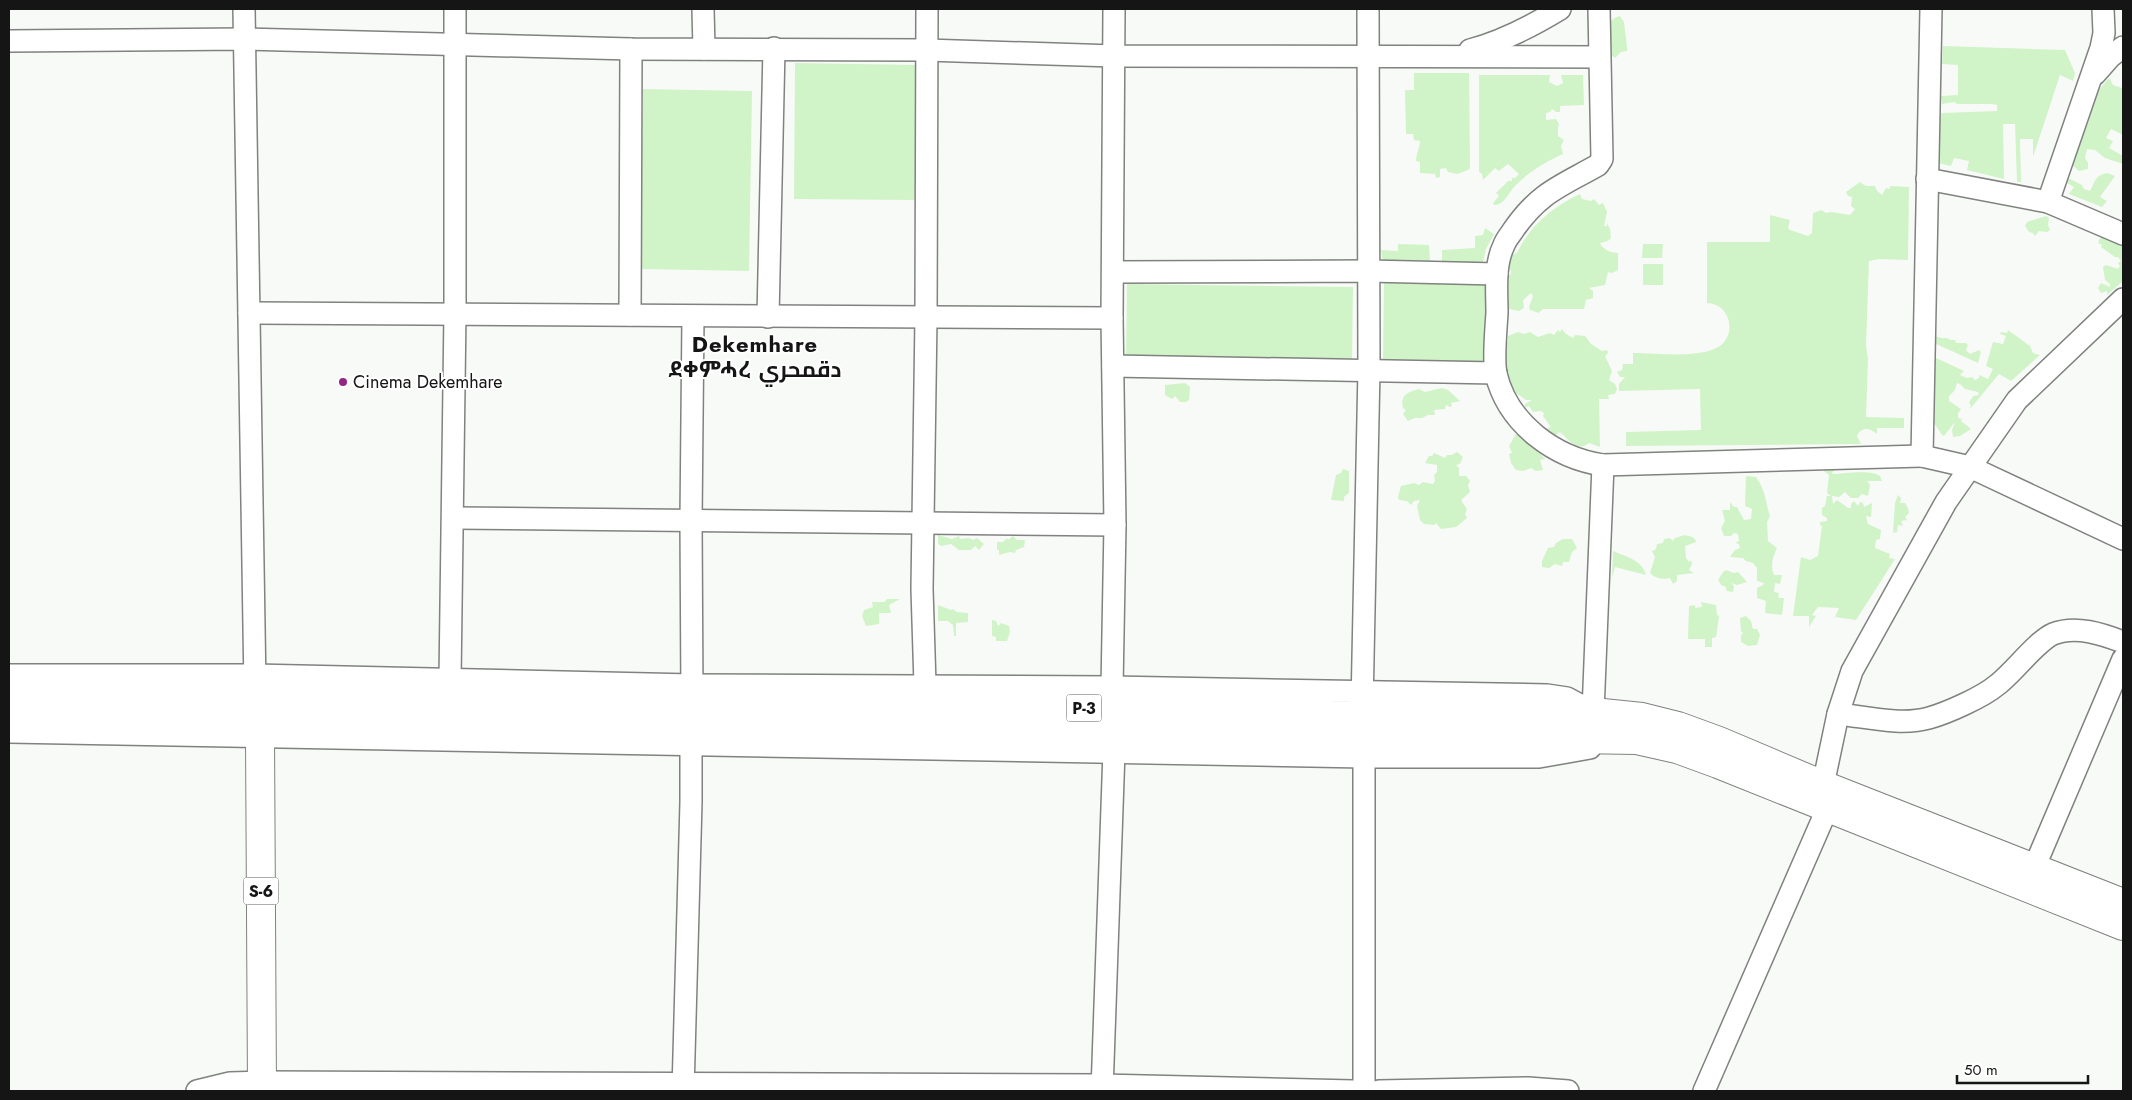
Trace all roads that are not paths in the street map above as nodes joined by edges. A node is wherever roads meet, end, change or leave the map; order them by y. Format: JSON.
{"nodes":[{"id":1,"x":244,"y":9,"type":"edge"},
{"id":2,"x":455,"y":9,"type":"edge"},
{"id":3,"x":704,"y":9,"type":"edge"},
{"id":4,"x":927,"y":9,"type":"edge"},
{"id":5,"x":1114,"y":9,"type":"edge"},
{"id":6,"x":1368,"y":9,"type":"edge"},
{"id":7,"x":1560,"y":9,"type":"edge"},
{"id":8,"x":1599,"y":9,"type":"edge"},
{"id":9,"x":1931,"y":9,"type":"edge"},
{"id":10,"x":2103,"y":9,"type":"edge"},
{"id":11,"x":244,"y":39,"type":"junction"},
{"id":12,"x":9,"y":41,"type":"edge"},
{"id":13,"x":455,"y":44,"type":"junction"},
{"id":14,"x":2123,"y":47,"type":"edge"},
{"id":15,"x":774,"y":48,"type":"junction"},
{"id":16,"x":631,"y":49,"type":"junction"},
{"id":17,"x":704,"y":49,"type":"junction"},
{"id":18,"x":926,"y":50,"type":"junction"},
{"id":19,"x":1114,"y":56,"type":"junction"},
{"id":20,"x":1368,"y":56,"type":"junction"},
{"id":21,"x":1449,"y":56,"type":"junction"},
{"id":22,"x":1599,"y":57,"type":"junction"},
{"id":23,"x":2091,"y":78,"type":"junction"},
{"id":24,"x":1927,"y":179,"type":"junction"},
{"id":25,"x":2048,"y":202,"type":"junction"},
{"id":26,"x":2123,"y":234,"type":"edge"},
{"id":27,"x":1369,"y":271,"type":"junction"},
{"id":28,"x":1114,"y":272,"type":"junction"},
{"id":29,"x":1497,"y":274,"type":"junction"},
{"id":30,"x":2123,"y":299,"type":"edge"},
{"id":31,"x":455,"y":312,"type":"junction"},
{"id":32,"x":250,"y":313,"type":"junction"},
{"id":33,"x":630,"y":315,"type":"junction"},
{"id":34,"x":693,"y":316,"type":"junction"},
{"id":35,"x":768,"y":317,"type":"junction"},
{"id":36,"x":926,"y":318,"type":"junction"},
{"id":37,"x":1112,"y":318,"type":"junction"},
{"id":38,"x":1113,"y":366,"type":"junction"},
{"id":39,"x":1369,"y":370,"type":"junction"},
{"id":40,"x":1496,"y":373,"type":"junction"},
{"id":41,"x":1922,"y":456,"type":"junction"},
{"id":42,"x":1603,"y":466,"type":"junction"},
{"id":43,"x":1970,"y":466,"type":"junction"},
{"id":44,"x":454,"y":518,"type":"junction"},
{"id":45,"x":691,"y":520,"type":"junction"},
{"id":46,"x":922,"y":524,"type":"junction"},
{"id":47,"x":1114,"y":525,"type":"junction"},
{"id":48,"x":2123,"y":539,"type":"edge"},
{"id":49,"x":2123,"y":642,"type":"edge"},
{"id":50,"x":2123,"y":659,"type":"edge"},
{"id":51,"x":9,"y":674,"type":"edge"},
{"id":52,"x":153,"y":682,"type":"junction"},
{"id":53,"x":925,"y":685,"type":"junction"},
{"id":54,"x":456,"y":687,"type":"junction"},
{"id":55,"x":1112,"y":687,"type":"junction"},
{"id":56,"x":9,"y":691,"type":"edge"},
{"id":57,"x":257,"y":704,"type":"junction"},
{"id":58,"x":1593,"y":712,"type":"junction"},
{"id":59,"x":1838,"y":714,"type":"junction"},
{"id":60,"x":692,"y":715,"type":"junction"},
{"id":61,"x":9,"y":718,"type":"edge"},
{"id":62,"x":981,"y":718,"type":"junction"},
{"id":63,"x":1363,"y":725,"type":"junction"},
{"id":64,"x":9,"y":732,"type":"edge"},
{"id":65,"x":1114,"y":751,"type":"junction"},
{"id":66,"x":1826,"y":796,"type":"junction"},
{"id":67,"x":2034,"y":868,"type":"junction"},
{"id":68,"x":2121,"y":911,"type":"edge"},
{"id":69,"x":262,"y":1086,"type":"edge"},
{"id":70,"x":683,"y":1087,"type":"edge"},
{"id":71,"x":1102,"y":1088,"type":"edge"},
{"id":72,"x":197,"y":1091,"type":"edge"},
{"id":73,"x":1353,"y":1091,"type":"edge"},
{"id":74,"x":1364,"y":1091,"type":"edge"},
{"id":75,"x":1379,"y":1091,"type":"edge"},
{"id":76,"x":1568,"y":1091,"type":"edge"},
{"id":77,"x":1704,"y":1091,"type":"edge"}],
"edges":[{"from":1,"to":11,"type":"street"},
{"from":2,"to":13,"type":"street"},
{"from":3,"to":17,"type":"street"},
{"from":4,"to":18,"type":"street"},
{"from":5,"to":19,"type":"street"},
{"from":6,"to":20,"type":"street"},
{"from":7,"to":21,"type":"street"},
{"from":8,"to":22,"type":"street"},
{"from":9,"to":24,"type":"street"},
{"from":10,"to":23,"type":"street"},
{"from":11,"to":12,"type":"street"},
{"from":11,"to":13,"type":"street"},
{"from":11,"to":32,"type":"street"},
{"from":13,"to":16,"type":"street"},
{"from":13,"to":31,"type":"street"},
{"from":14,"to":23,"type":"street"},
{"from":15,"to":17,"type":"street"},
{"from":15,"to":18,"type":"street"},
{"from":15,"to":35,"type":"street"},
{"from":16,"to":17,"type":"street"},
{"from":16,"to":33,"type":"street"},
{"from":18,"to":19,"type":"street"},
{"from":18,"to":36,"type":"street"},
{"from":19,"to":20,"type":"street"},
{"from":19,"to":28,"type":"street"},
{"from":20,"to":21,"type":"street"},
{"from":20,"to":27,"type":"street"},
{"from":21,"to":22,"type":"street"},
{"from":22,"to":29,"type":"street"},
{"from":23,"to":25,"type":"street"},
{"from":24,"to":25,"type":"street"},
{"from":24,"to":41,"type":"street"},
{"from":25,"to":26,"type":"street"},
{"from":27,"to":28,"type":"street"},
{"from":27,"to":29,"type":"street"},
{"from":27,"to":39,"type":"street"},
{"from":28,"to":37,"type":"street"},
{"from":29,"to":40,"type":"street"},
{"from":30,"to":43,"type":"street"},
{"from":31,"to":32,"type":"street"},
{"from":31,"to":33,"type":"street"},
{"from":31,"to":44,"type":"street"},
{"from":32,"to":57,"type":"street"},
{"from":33,"to":34,"type":"street"},
{"from":34,"to":35,"type":"street"},
{"from":34,"to":45,"type":"street"},
{"from":35,"to":36,"type":"street"},
{"from":36,"to":37,"type":"street"},
{"from":36,"to":46,"type":"street"},
{"from":37,"to":38,"type":"street"},
{"from":38,"to":39,"type":"street"},
{"from":38,"to":47,"type":"street"},
{"from":39,"to":40,"type":"street"},
{"from":39,"to":63,"type":"street"},
{"from":40,"to":42,"type":"street"},
{"from":41,"to":42,"type":"street"},
{"from":41,"to":43,"type":"street"},
{"from":42,"to":58,"type":"street"},
{"from":43,"to":48,"type":"street"},
{"from":43,"to":59,"type":"street"},
{"from":44,"to":45,"type":"street"},
{"from":44,"to":54,"type":"street"},
{"from":45,"to":46,"type":"street"},
{"from":45,"to":60,"type":"street"},
{"from":46,"to":47,"type":"street"},
{"from":46,"to":53,"type":"street"},
{"from":47,"to":55,"type":"street"},
{"from":49,"to":59,"type":"street"},
{"from":50,"to":67,"type":"street"},
{"from":51,"to":52,"type":"street"},
{"from":52,"to":56,"type":"main road","number":"P-3"},
{"from":52,"to":57,"type":"main road","number":"P-3"},
{"from":53,"to":60,"type":"street"},
{"from":53,"to":62,"type":"street"},
{"from":54,"to":57,"type":"main road","number":"P-3"},
{"from":54,"to":60,"type":"main road","number":"P-3"},
{"from":55,"to":62,"type":"street"},
{"from":55,"to":63,"type":"street"},
{"from":57,"to":60,"type":"main road","number":"P-3"},
{"from":57,"to":61,"type":"main road","number":"P-3"},
{"from":57,"to":64,"type":"street"},
{"from":57,"to":69,"type":"main road","number":"S-6"},
{"from":58,"to":63,"type":"main road","number":"P-3"},
{"from":58,"to":66,"type":"main road","number":"P-3"},
{"from":59,"to":66,"type":"street"},
{"from":60,"to":62,"type":"main road","number":"P-3"},
{"from":60,"to":62,"type":"street"},
{"from":60,"to":70,"type":"street"},
{"from":62,"to":63,"type":"main road","number":"P-3"},
{"from":62,"to":65,"type":"street"},
{"from":63,"to":65,"type":"street"},
{"from":63,"to":66,"type":"main road","number":"P-3"},
{"from":63,"to":74,"type":"street"},
{"from":65,"to":71,"type":"street"},
{"from":66,"to":67,"type":"main road","number":"P-3"},
{"from":66,"to":68,"type":"main road","number":"P-3"},
{"from":66,"to":77,"type":"street"},
{"from":67,"to":68,"type":"main road","number":"P-3"},
{"from":69,"to":70,"type":"street"},
{"from":69,"to":72,"type":"street"},
{"from":70,"to":71,"type":"street"},
{"from":71,"to":73,"type":"street"},
{"from":75,"to":76,"type":"street"}]}
